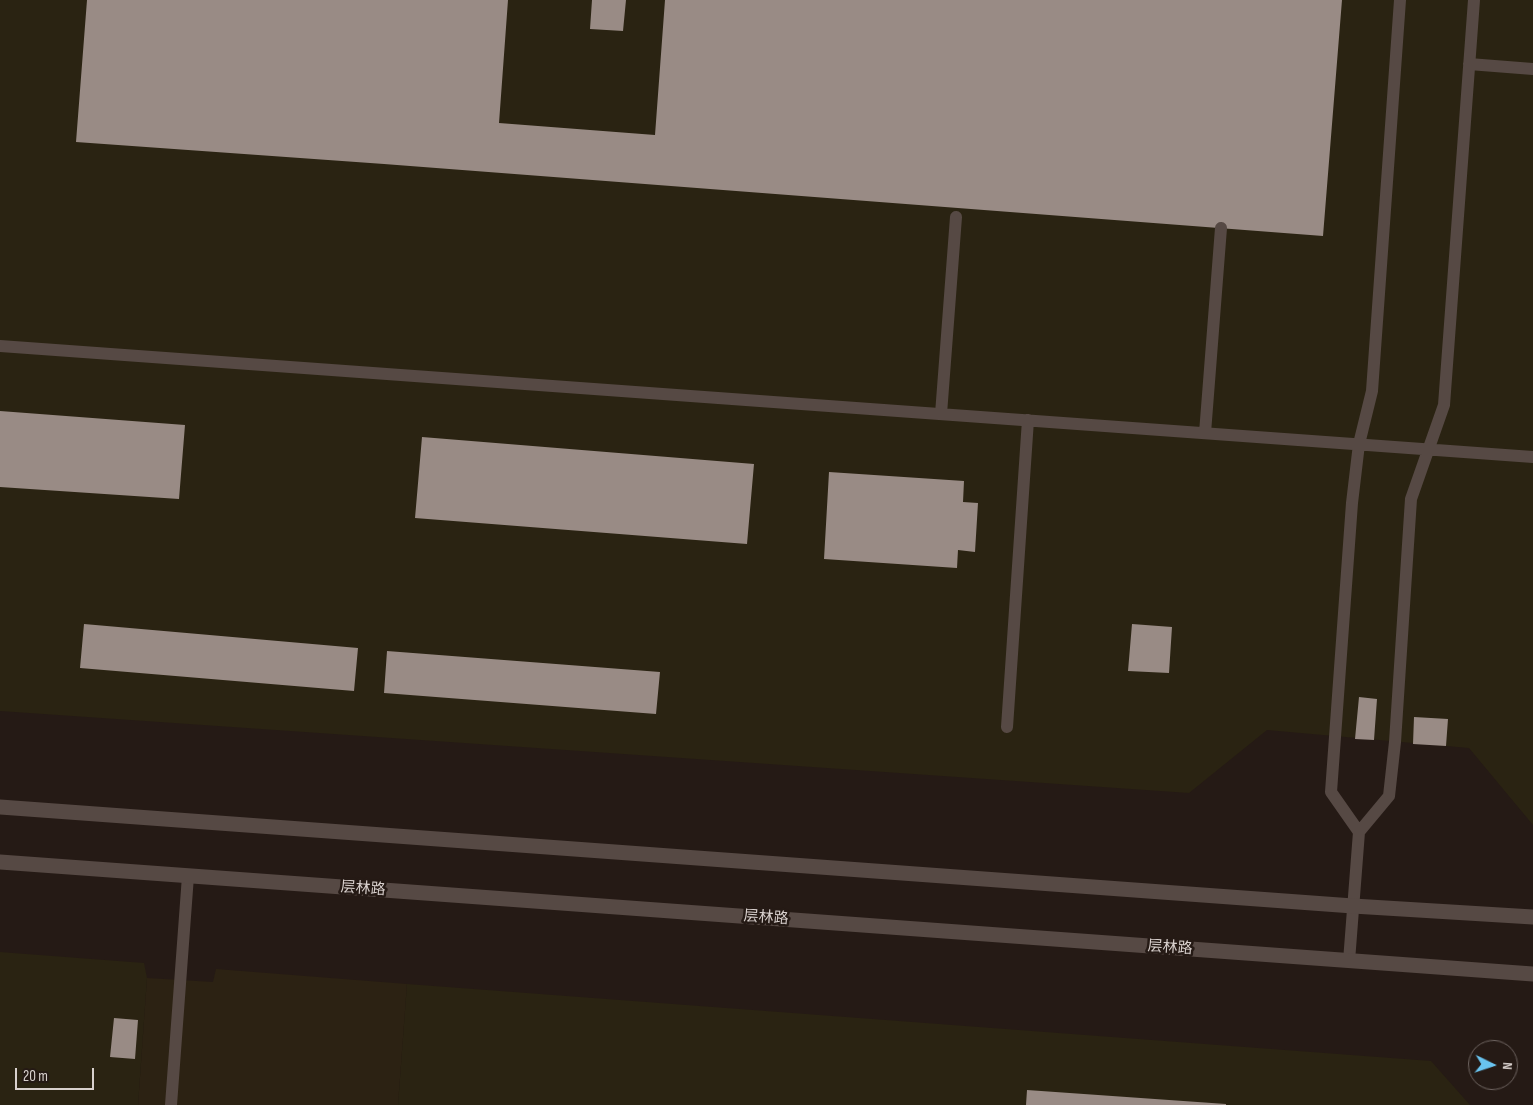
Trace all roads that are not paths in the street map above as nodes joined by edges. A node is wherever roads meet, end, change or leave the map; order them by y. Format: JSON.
{"nodes":[{"id":1,"x":1400,"y":0,"type":"edge"},
{"id":2,"x":1474,"y":0,"type":"edge"},
{"id":3,"x":1469,"y":64,"type":"junction"},
{"id":4,"x":1533,"y":69,"type":"edge"},
{"id":5,"x":956,"y":217,"type":"dead end"},
{"id":6,"x":1221,"y":228,"type":"dead end"},
{"id":7,"x":0,"y":346,"type":"edge"},
{"id":8,"x":941,"y":414,"type":"junction"},
{"id":9,"x":1028,"y":420,"type":"junction"},
{"id":10,"x":1205,"y":433,"type":"junction"},
{"id":11,"x":1359,"y":444,"type":"junction"},
{"id":12,"x":1428,"y":449,"type":"junction"},
{"id":13,"x":1533,"y":457,"type":"edge"},
{"id":14,"x":1006,"y":727,"type":"dead end"},
{"id":15,"x":0,"y":807,"type":"edge"},
{"id":16,"x":1359,"y":832,"type":"junction"},
{"id":17,"x":0,"y":862,"type":"edge"},
{"id":18,"x":188,"y":876,"type":"junction"},
{"id":19,"x":1353,"y":906,"type":"junction"},
{"id":20,"x":1533,"y":917,"type":"edge"},
{"id":21,"x":1349,"y":961,"type":"junction"},
{"id":22,"x":1533,"y":974,"type":"edge"},
{"id":23,"x":170,"y":1105,"type":"edge"}],
"edges":[{"from":1,"to":11,"type":"lane"},
{"from":2,"to":3,"type":"lane"},
{"from":3,"to":4,"type":"lane"},
{"from":3,"to":12,"type":"lane"},
{"from":5,"to":8,"type":"lane"},
{"from":6,"to":10,"type":"lane"},
{"from":7,"to":8,"type":"lane"},
{"from":8,"to":9,"type":"lane"},
{"from":9,"to":10,"type":"lane"},
{"from":9,"to":14,"type":"lane"},
{"from":10,"to":11,"type":"lane"},
{"from":11,"to":12,"type":"lane"},
{"from":11,"to":16,"type":"lane"},
{"from":12,"to":13,"type":"lane"},
{"from":12,"to":16,"type":"lane"},
{"from":15,"to":19,"type":"street"},
{"from":16,"to":19,"type":"lane"},
{"from":17,"to":18,"type":"street","name":"层林路"},
{"from":18,"to":21,"type":"street","name":"层林路"},
{"from":18,"to":23,"type":"lane"},
{"from":19,"to":20,"type":"street"},
{"from":19,"to":21,"type":"lane"},
{"from":21,"to":22,"type":"street","name":"层林路"}]}
